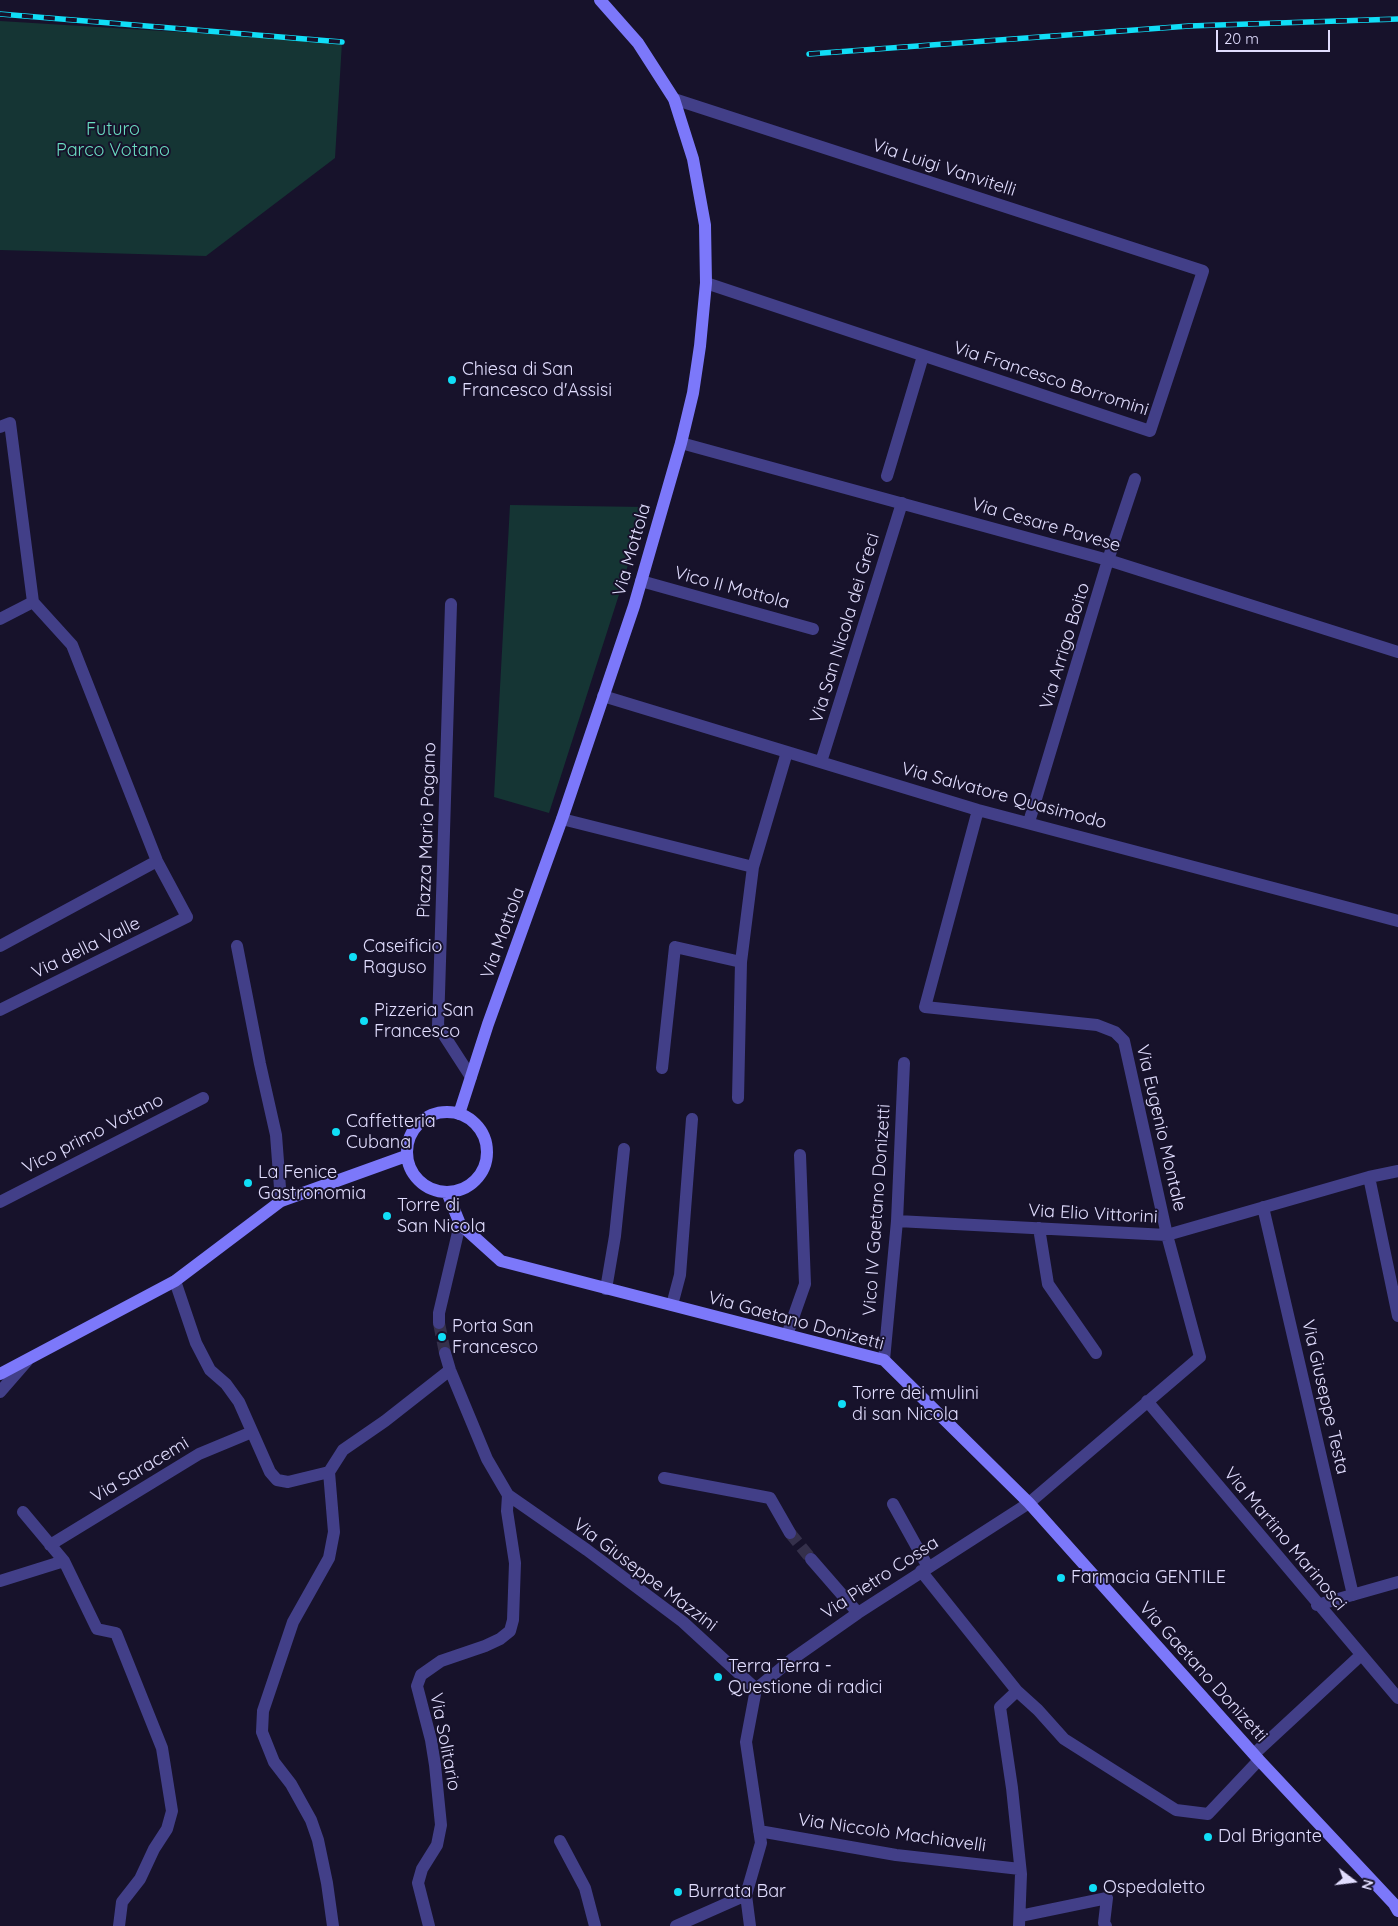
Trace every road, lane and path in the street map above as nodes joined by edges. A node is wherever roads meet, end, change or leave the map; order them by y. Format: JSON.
{"nodes":[{"id":1,"x":600,"y":0,"type":"edge"},
{"id":2,"x":674,"y":99,"type":"junction"},
{"id":3,"x":1203,"y":271,"type":"joint"},
{"id":4,"x":706,"y":283,"type":"junction"},
{"id":5,"x":923,"y":356,"type":"junction"},
{"id":6,"x":0,"y":427,"type":"edge"},
{"id":7,"x":681,"y":443,"type":"junction"},
{"id":8,"x":887,"y":476,"type":"dead end"},
{"id":9,"x":1135,"y":479,"type":"dead end"},
{"id":10,"x":902,"y":503,"type":"junction"},
{"id":11,"x":1108,"y":560,"type":"junction"},
{"id":12,"x":641,"y":581,"type":"junction"},
{"id":13,"x":33,"y":602,"type":"junction"},
{"id":14,"x":451,"y":604,"type":"dead end"},
{"id":15,"x":0,"y":618,"type":"edge"},
{"id":16,"x":813,"y":629,"type":"dead end"},
{"id":17,"x":1398,"y":652,"type":"edge"},
{"id":18,"x":603,"y":696,"type":"junction"},
{"id":19,"x":788,"y":752,"type":"junction"},
{"id":20,"x":821,"y":762,"type":"junction"},
{"id":21,"x":978,"y":810,"type":"junction"},
{"id":22,"x":562,"y":819,"type":"junction"},
{"id":23,"x":1029,"y":822,"type":"junction"},
{"id":24,"x":157,"y":860,"type":"junction"},
{"id":25,"x":753,"y":867,"type":"junction"},
{"id":26,"x":1398,"y":921,"type":"edge"},
{"id":27,"x":0,"y":946,"type":"edge"},
{"id":28,"x":237,"y":946,"type":"dead end"},
{"id":29,"x":741,"y":962,"type":"junction"},
{"id":30,"x":0,"y":1010,"type":"edge"},
{"id":31,"x":904,"y":1062,"type":"dead end"},
{"id":32,"x":662,"y":1068,"type":"dead end"},
{"id":33,"x":471,"y":1077,"type":"junction"},
{"id":34,"x":203,"y":1098,"type":"dead end"},
{"id":35,"x":738,"y":1098,"type":"dead end"},
{"id":36,"x":459,"y":1114,"type":"junction"},
{"id":37,"x":692,"y":1119,"type":"dead end"},
{"id":38,"x":624,"y":1149,"type":"dead end"},
{"id":39,"x":800,"y":1155,"type":"dead end"},
{"id":40,"x":406,"y":1156,"type":"junction"},
{"id":41,"x":1398,"y":1171,"type":"edge"},
{"id":42,"x":1369,"y":1177,"type":"junction"},
{"id":43,"x":447,"y":1192,"type":"junction"},
{"id":44,"x":281,"y":1201,"type":"junction"},
{"id":45,"x":0,"y":1202,"type":"edge"},
{"id":46,"x":1263,"y":1208,"type":"junction"},
{"id":47,"x":898,"y":1221,"type":"junction"},
{"id":48,"x":460,"y":1224,"type":"junction"},
{"id":49,"x":1039,"y":1228,"type":"junction"},
{"id":50,"x":1167,"y":1235,"type":"junction"},
{"id":51,"x":175,"y":1281,"type":"junction"},
{"id":52,"x":606,"y":1289,"type":"junction"},
{"id":53,"x":672,"y":1305,"type":"junction"},
{"id":54,"x":1398,"y":1316,"type":"edge"},
{"id":55,"x":439,"y":1323,"type":"tunnel mouth"},
{"id":56,"x":787,"y":1335,"type":"junction"},
{"id":57,"x":444,"y":1353,"type":"tunnel mouth"},
{"id":58,"x":1096,"y":1353,"type":"dead end"},
{"id":59,"x":1200,"y":1357,"type":"joint"},
{"id":60,"x":27,"y":1360,"type":"junction"},
{"id":61,"x":884,"y":1360,"type":"junction"},
{"id":62,"x":450,"y":1370,"type":"junction"},
{"id":63,"x":0,"y":1374,"type":"edge"},
{"id":64,"x":0,"y":1392,"type":"edge"},
{"id":65,"x":1147,"y":1401,"type":"junction"},
{"id":66,"x":252,"y":1432,"type":"junction"},
{"id":67,"x":329,"y":1472,"type":"junction"},
{"id":68,"x":664,"y":1478,"type":"dead end"},
{"id":69,"x":508,"y":1495,"type":"junction"},
{"id":70,"x":1029,"y":1503,"type":"junction"},
{"id":71,"x":893,"y":1504,"type":"dead end"},
{"id":72,"x":23,"y":1512,"type":"dead end"},
{"id":73,"x":790,"y":1533,"type":"tunnel mouth"},
{"id":74,"x":50,"y":1545,"type":"junction"},
{"id":75,"x":811,"y":1559,"type":"tunnel mouth"},
{"id":76,"x":64,"y":1561,"type":"junction"},
{"id":77,"x":925,"y":1569,"type":"junction"},
{"id":78,"x":0,"y":1581,"type":"edge"},
{"id":79,"x":1398,"y":1582,"type":"edge"},
{"id":80,"x":1353,"y":1595,"type":"junction"},
{"id":81,"x":1317,"y":1605,"type":"junction"},
{"id":82,"x":858,"y":1613,"type":"junction"},
{"id":83,"x":1361,"y":1655,"type":"junction"},
{"id":84,"x":756,"y":1689,"type":"junction"},
{"id":85,"x":1017,"y":1691,"type":"junction"},
{"id":86,"x":1398,"y":1698,"type":"edge"},
{"id":87,"x":1256,"y":1757,"type":"junction"},
{"id":88,"x":760,"y":1831,"type":"junction"},
{"id":89,"x":560,"y":1841,"type":"dead end"},
{"id":90,"x":1020,"y":1869,"type":"junction"},
{"id":91,"x":746,"y":1895,"type":"junction"},
{"id":92,"x":1397,"y":1906,"type":"edge"},
{"id":93,"x":1020,"y":1921,"type":"edge"},
{"id":94,"x":1105,"y":1924,"type":"edge"},
{"id":95,"x":119,"y":1926,"type":"edge"},
{"id":96,"x":332,"y":1926,"type":"edge"},
{"id":97,"x":429,"y":1926,"type":"edge"},
{"id":98,"x":595,"y":1926,"type":"edge"},
{"id":99,"x":676,"y":1926,"type":"edge"},
{"id":100,"x":750,"y":1926,"type":"edge"}],
"edges":[{"from":1,"to":2,"type":"street","name":"Via Mottola"},
{"from":2,"to":3,"type":"street","name":"Via Luigi Vanvitelli"},
{"from":2,"to":4,"type":"street","name":"Via Mottola"},
{"from":3,"to":5,"type":"street","name":"Via Francesco Borromini"},
{"from":4,"to":5,"type":"street","name":"Via Francesco Borromini"},
{"from":4,"to":7,"type":"street","name":"Via Mottola"},
{"from":5,"to":8,"type":"street"},
{"from":6,"to":13,"type":"street"},
{"from":7,"to":10,"type":"street","name":"Via Cesare Pavese"},
{"from":7,"to":12,"type":"street","name":"Via Mottola"},
{"from":9,"to":11,"type":"street","name":"Via Arrigo Boito"},
{"from":10,"to":11,"type":"street","name":"Via Cesare Pavese"},
{"from":10,"to":20,"type":"street","name":"Via San Nicola dei Greci"},
{"from":11,"to":17,"type":"street","name":"Via Cesare Pavese"},
{"from":11,"to":23,"type":"street","name":"Via Arrigo Boito"},
{"from":12,"to":16,"type":"street","name":"Vico II Mottola"},
{"from":12,"to":18,"type":"street","name":"Via Mottola"},
{"from":13,"to":15,"type":"street"},
{"from":13,"to":24,"type":"street"},
{"from":14,"to":33,"type":"street","name":"Piazza Mario Pagano"},
{"from":18,"to":19,"type":"street","name":"Via Salvatore Quasimodo"},
{"from":18,"to":22,"type":"street","name":"Via Mottola"},
{"from":19,"to":20,"type":"street","name":"Via Salvatore Quasimodo"},
{"from":19,"to":25,"type":"street"},
{"from":20,"to":21,"type":"street","name":"Via Salvatore Quasimodo"},
{"from":21,"to":23,"type":"street","name":"Via Salvatore Quasimodo"},
{"from":21,"to":50,"type":"street","name":"Via Eugenio Montale"},
{"from":22,"to":25,"type":"street"},
{"from":22,"to":33,"type":"street","name":"Via Mottola"},
{"from":23,"to":26,"type":"street","name":"Via Salvatore Quasimodo"},
{"from":24,"to":27,"type":"street"},
{"from":24,"to":30,"type":"street","name":"Via della Valle"},
{"from":25,"to":29,"type":"street"},
{"from":28,"to":44,"type":"street"},
{"from":29,"to":32,"type":"street"},
{"from":29,"to":35,"type":"street"},
{"from":31,"to":47,"type":"street","name":"Vico IV Gaetano Donizetti"},
{"from":33,"to":36,"type":"street","name":"Via Mottola"},
{"from":34,"to":45,"type":"street","name":"Vico primo Votano"},
{"from":36,"to":40,"type":"street"},
{"from":36,"to":43,"type":"street"},
{"from":37,"to":53,"type":"street"},
{"from":38,"to":52,"type":"street"},
{"from":39,"to":56,"type":"street"},
{"from":40,"to":43,"type":"street"},
{"from":40,"to":44,"type":"street"},
{"from":41,"to":42,"type":"street","name":"Via Elio Vittorini"},
{"from":42,"to":46,"type":"street","name":"Via Elio Vittorini"},
{"from":42,"to":54,"type":"street"},
{"from":43,"to":48,"type":"street","name":"Via Gaetano Donizetti"},
{"from":44,"to":51,"type":"street"},
{"from":46,"to":50,"type":"street","name":"Via Elio Vittorini"},
{"from":46,"to":80,"type":"street","name":"Via Giuseppe Testa"},
{"from":47,"to":49,"type":"street","name":"Via Elio Vittorini"},
{"from":47,"to":61,"type":"street","name":"Vico IV Gaetano Donizetti"},
{"from":48,"to":52,"type":"street","name":"Via Gaetano Donizetti"},
{"from":48,"to":55,"type":"street"},
{"from":49,"to":50,"type":"street","name":"Via Elio Vittorini"},
{"from":49,"to":58,"type":"street"},
{"from":50,"to":59,"type":"street","name":"Via Eugenio Montale"},
{"from":51,"to":60,"type":"street"},
{"from":51,"to":66,"type":"street"},
{"from":52,"to":53,"type":"street","name":"Via Gaetano Donizetti"},
{"from":53,"to":56,"type":"street","name":"Via Gaetano Donizetti"},
{"from":56,"to":61,"type":"street","name":"Via Gaetano Donizetti"},
{"from":57,"to":62,"type":"street"},
{"from":59,"to":65,"type":"street","name":"Via Pietro Cossa"},
{"from":60,"to":63,"type":"street"},
{"from":60,"to":64,"type":"street"},
{"from":61,"to":70,"type":"street","name":"Via Gaetano Donizetti"},
{"from":62,"to":67,"type":"street"},
{"from":62,"to":69,"type":"street"},
{"from":65,"to":70,"type":"street","name":"Via Pietro Cossa"},
{"from":65,"to":81,"type":"street","name":"Via Martino Marinosci"},
{"from":66,"to":67,"type":"street"},
{"from":66,"to":74,"type":"street","name":"Via Saracemi"},
{"from":67,"to":96,"type":"street"},
{"from":68,"to":73,"type":"street"},
{"from":69,"to":84,"type":"street","name":"Via Giuseppe Mazzini"},
{"from":69,"to":97,"type":"street","name":"Via Solitario"},
{"from":70,"to":77,"type":"street","name":"Via Pietro Cossa"},
{"from":70,"to":87,"type":"street","name":"Via Gaetano Donizetti"},
{"from":71,"to":77,"type":"street"},
{"from":72,"to":74,"type":"street"},
{"from":74,"to":76,"type":"street"},
{"from":75,"to":82,"type":"street"},
{"from":76,"to":78,"type":"street"},
{"from":76,"to":95,"type":"street"},
{"from":77,"to":82,"type":"street","name":"Via Pietro Cossa"},
{"from":77,"to":85,"type":"street"},
{"from":79,"to":80,"type":"street"},
{"from":80,"to":81,"type":"street"},
{"from":81,"to":83,"type":"street","name":"Via Martino Marinosci"},
{"from":82,"to":84,"type":"street","name":"Via Pietro Cossa"},
{"from":83,"to":86,"type":"street","name":"Via Martino Marinosci"},
{"from":83,"to":87,"type":"street"},
{"from":84,"to":88,"type":"street"},
{"from":85,"to":87,"type":"street"},
{"from":85,"to":90,"type":"street"},
{"from":87,"to":92,"type":"street","name":"Via Gaetano Donizetti"},
{"from":88,"to":90,"type":"street","name":"Via Niccolò Machiavelli"},
{"from":88,"to":91,"type":"street"},
{"from":89,"to":98,"type":"street"},
{"from":90,"to":93,"type":"street"},
{"from":91,"to":99,"type":"street"},
{"from":91,"to":100,"type":"street"},
{"from":93,"to":94,"type":"street"}]}
